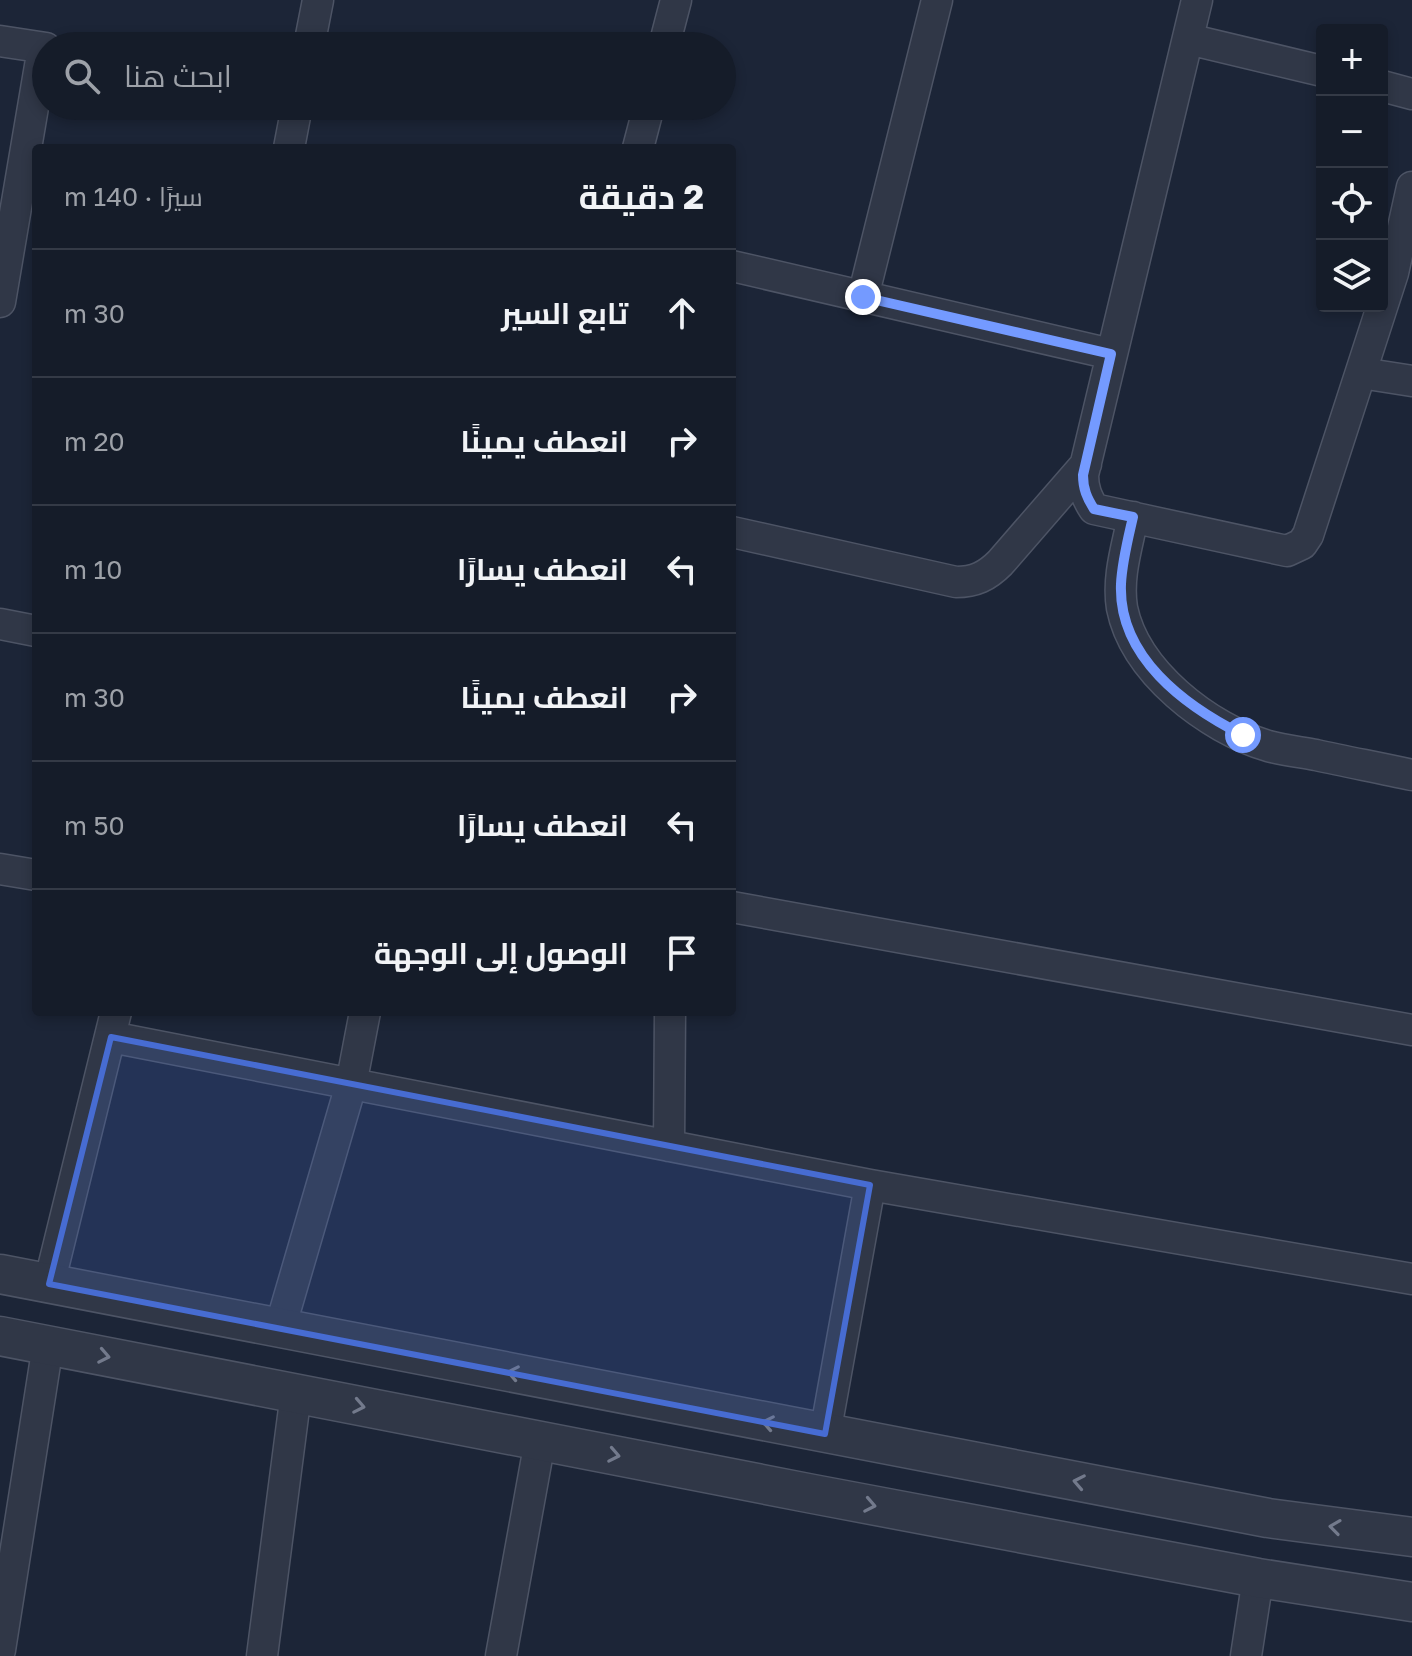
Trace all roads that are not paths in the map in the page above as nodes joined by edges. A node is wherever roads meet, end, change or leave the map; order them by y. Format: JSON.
{"nodes":[{"id":1,"x":318,"y":0,"type":"edge"},
{"id":2,"x":676,"y":0,"type":"edge"},
{"id":3,"x":937,"y":0,"type":"edge"},
{"id":4,"x":1197,"y":0,"type":"edge"},
{"id":5,"x":312,"y":32,"type":"edge"},
{"id":6,"x":668,"y":32,"type":"edge"},
{"id":7,"x":1188,"y":39,"type":"junction"},
{"id":8,"x":0,"y":41,"type":"edge"},
{"id":9,"x":32,"y":46,"type":"edge"},
{"id":10,"x":1316,"y":70,"type":"edge"},
{"id":11,"x":1388,"y":88,"type":"edge"},
{"id":12,"x":1412,"y":94,"type":"edge"},
{"id":13,"x":32,"y":120,"type":"edge"},
{"id":14,"x":294,"y":120,"type":"edge"},
{"id":15,"x":645,"y":120,"type":"edge"},
{"id":16,"x":290,"y":144,"type":"edge"},
{"id":17,"x":639,"y":144,"type":"edge"},
{"id":18,"x":1412,"y":187,"type":"edge"},
{"id":19,"x":736,"y":267,"type":"edge"},
{"id":20,"x":863,"y":297,"type":"junction"},
{"id":21,"x":0,"y":299,"type":"edge"},
{"id":22,"x":1111,"y":354,"type":"junction"},
{"id":23,"x":1361,"y":373,"type":"junction"},
{"id":24,"x":1412,"y":381,"type":"edge"},
{"id":25,"x":1086,"y":464,"type":"junction"},
{"id":26,"x":1133,"y":517,"type":"junction"},
{"id":27,"x":736,"y":533,"type":"edge"},
{"id":28,"x":0,"y":624,"type":"edge"},
{"id":29,"x":32,"y":630,"type":"edge"},
{"id":30,"x":1412,"y":775,"type":"edge"},
{"id":31,"x":0,"y":869,"type":"edge"},
{"id":32,"x":32,"y":874,"type":"edge"},
{"id":33,"x":736,"y":908,"type":"edge"},
{"id":34,"x":364,"y":1016,"type":"edge"},
{"id":35,"x":670,"y":1016,"type":"edge"},
{"id":36,"x":114,"y":1024,"type":"edge"},
{"id":37,"x":1412,"y":1030,"type":"edge"},
{"id":38,"x":351,"y":1085,"type":"junction"},
{"id":39,"x":669,"y":1146,"type":"junction"},
{"id":40,"x":870,"y":1185,"type":"junction"},
{"id":41,"x":0,"y":1274,"type":"edge"},
{"id":42,"x":1412,"y":1279,"type":"edge"},
{"id":43,"x":49,"y":1284,"type":"junction"},
{"id":44,"x":280,"y":1328,"type":"junction"},
{"id":45,"x":0,"y":1336,"type":"edge"},
{"id":46,"x":48,"y":1345,"type":"junction"},
{"id":47,"x":296,"y":1393,"type":"junction"},
{"id":48,"x":825,"y":1434,"type":"junction"},
{"id":49,"x":540,"y":1441,"type":"junction"},
{"id":50,"x":1412,"y":1537,"type":"edge"},
{"id":51,"x":6,"y":1578,"type":"edge"},
{"id":52,"x":1258,"y":1578,"type":"junction"},
{"id":53,"x":1412,"y":1602,"type":"edge"},
{"id":54,"x":0,"y":1650,"type":"edge"},
{"id":55,"x":262,"y":1656,"type":"edge"},
{"id":56,"x":501,"y":1656,"type":"edge"},
{"id":57,"x":1246,"y":1656,"type":"edge"}],
"edges":[{"from":1,"to":5,"type":"street"},
{"from":2,"to":6,"type":"street"},
{"from":3,"to":20,"type":"street"},
{"from":4,"to":7,"type":"street"},
{"from":7,"to":10,"type":"street"},
{"from":7,"to":22,"type":"street"},
{"from":8,"to":9,"type":"street"},
{"from":11,"to":12,"type":"street"},
{"from":13,"to":21,"type":"street"},
{"from":14,"to":16,"type":"street"},
{"from":15,"to":17,"type":"street"},
{"from":18,"to":23,"type":"street"},
{"from":19,"to":20,"type":"street"},
{"from":20,"to":22,"type":"street"},
{"from":22,"to":25,"type":"street"},
{"from":23,"to":24,"type":"street"},
{"from":23,"to":26,"type":"street"},
{"from":25,"to":26,"type":"street"},
{"from":25,"to":27,"type":"street"},
{"from":26,"to":30,"type":"street"},
{"from":28,"to":29,"type":"street"},
{"from":31,"to":32,"type":"street"},
{"from":33,"to":37,"type":"street"},
{"from":34,"to":38,"type":"street"},
{"from":35,"to":39,"type":"street"},
{"from":36,"to":38,"type":"street"},
{"from":36,"to":43,"type":"street"},
{"from":38,"to":39,"type":"street"},
{"from":38,"to":44,"type":"street"},
{"from":39,"to":40,"type":"street"},
{"from":40,"to":42,"type":"street"},
{"from":40,"to":48,"type":"street"},
{"from":41,"to":43,"type":"street"},
{"from":43,"to":44,"type":"street"},
{"from":48,"to":44,"type":"street","one_way":true},
{"from":45,"to":46,"type":"street"},
{"from":46,"to":47,"type":"street","one_way":true},
{"from":46,"to":51,"type":"street"},
{"from":47,"to":49,"type":"street","one_way":true},
{"from":47,"to":55,"type":"street"},
{"from":50,"to":48,"type":"street","one_way":true},
{"from":49,"to":52,"type":"street","one_way":true},
{"from":49,"to":56,"type":"street"},
{"from":51,"to":54,"type":"street"},
{"from":52,"to":53,"type":"street"},
{"from":52,"to":57,"type":"street"}]}
